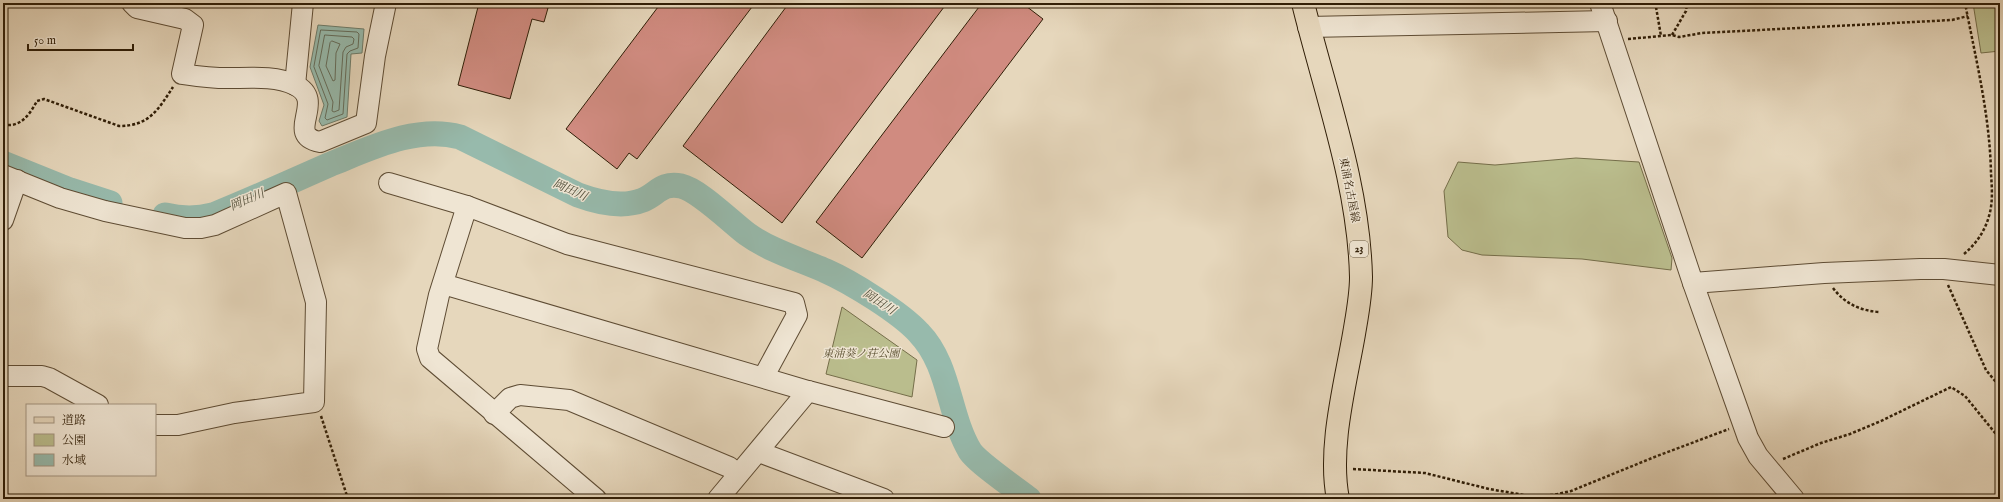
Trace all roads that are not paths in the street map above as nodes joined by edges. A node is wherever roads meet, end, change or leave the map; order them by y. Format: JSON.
{"nodes":[{"id":1,"x":132,"y":3,"type":"edge"},
{"id":2,"x":303,"y":3,"type":"edge"},
{"id":3,"x":386,"y":3,"type":"edge"},
{"id":4,"x":1302,"y":3,"type":"edge"},
{"id":5,"x":1600,"y":3,"type":"edge"},
{"id":6,"x":1607,"y":22,"type":"junction"},
{"id":7,"x":1308,"y":27,"type":"junction"},
{"id":8,"x":295,"y":85,"type":"junction"},
{"id":9,"x":10,"y":178,"type":"edge"},
{"id":10,"x":389,"y":184,"type":"dead end"},
{"id":11,"x":467,"y":206,"type":"junction"},
{"id":12,"x":3,"y":220,"type":"edge"},
{"id":13,"x":2000,"y":275,"type":"edge"},
{"id":14,"x":1693,"y":283,"type":"junction"},
{"id":15,"x":443,"y":284,"type":"junction"},
{"id":16,"x":3,"y":376,"type":"edge"},
{"id":17,"x":764,"y":376,"type":"junction"},
{"id":18,"x":808,"y":390,"type":"junction"},
{"id":19,"x":96,"y":404,"type":"edge"},
{"id":20,"x":494,"y":414,"type":"junction"},
{"id":21,"x":156,"y":426,"type":"edge"},
{"id":22,"x":944,"y":426,"type":"dead end"},
{"id":23,"x":758,"y":452,"type":"junction"},
{"id":24,"x":738,"y":474,"type":"junction"},
{"id":25,"x":596,"y":499,"type":"edge"},
{"id":26,"x":718,"y":499,"type":"edge"},
{"id":27,"x":884,"y":499,"type":"edge"},
{"id":28,"x":1338,"y":499,"type":"edge"},
{"id":29,"x":1794,"y":499,"type":"edge"}],
"edges":[{"from":1,"to":8,"type":"street"},
{"from":2,"to":8,"type":"street"},
{"from":3,"to":8,"type":"street"},
{"from":4,"to":7,"type":"main road","name":"東浦名古屋線","number":"23"},
{"from":5,"to":6,"type":"street"},
{"from":6,"to":7,"type":"street"},
{"from":6,"to":14,"type":"street"},
{"from":7,"to":28,"type":"main road","name":"東浦名古屋線","number":"23"},
{"from":9,"to":12,"type":"street"},
{"from":9,"to":21,"type":"street"},
{"from":10,"to":11,"type":"street"},
{"from":11,"to":15,"type":"street"},
{"from":11,"to":17,"type":"street"},
{"from":13,"to":14,"type":"street"},
{"from":14,"to":29,"type":"street"},
{"from":15,"to":17,"type":"street"},
{"from":15,"to":20,"type":"street"},
{"from":16,"to":19,"type":"street"},
{"from":17,"to":18,"type":"street"},
{"from":18,"to":22,"type":"street"},
{"from":18,"to":23,"type":"street"},
{"from":20,"to":24,"type":"street"},
{"from":20,"to":25,"type":"street"},
{"from":23,"to":24,"type":"street"},
{"from":23,"to":27,"type":"street"},
{"from":24,"to":26,"type":"street"}]}
